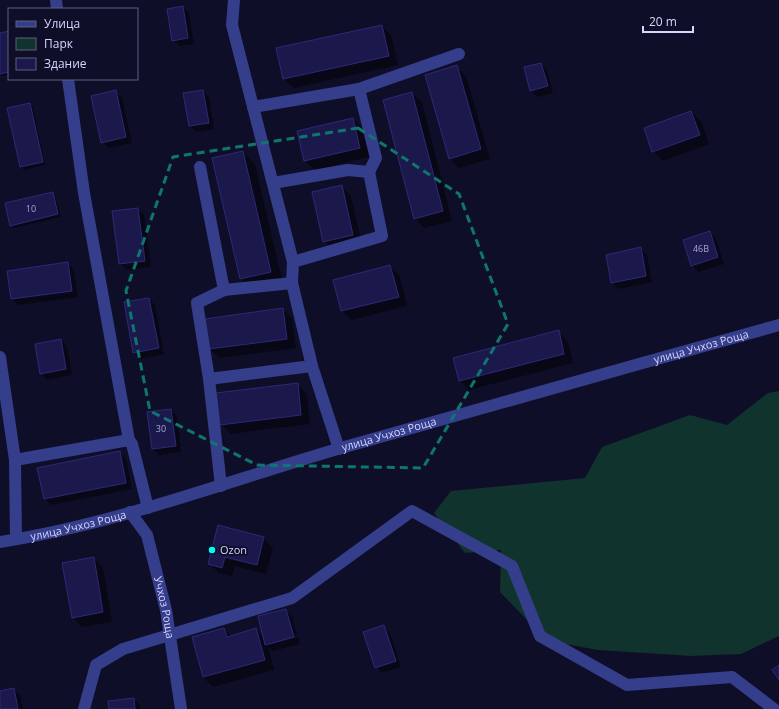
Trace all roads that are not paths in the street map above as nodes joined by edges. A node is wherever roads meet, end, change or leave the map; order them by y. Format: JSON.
{"nodes":[{"id":1,"x":234,"y":0,"type":"edge"},
{"id":2,"x":459,"y":54,"type":"dead end"},
{"id":3,"x":68,"y":80,"type":"edge"},
{"id":4,"x":359,"y":89,"type":"junction"},
{"id":5,"x":253,"y":107,"type":"junction"},
{"id":6,"x":200,"y":167,"type":"dead end"},
{"id":7,"x":369,"y":172,"type":"junction"},
{"id":8,"x":273,"y":184,"type":"junction"},
{"id":9,"x":293,"y":262,"type":"junction"},
{"id":10,"x":292,"y":284,"type":"junction"},
{"id":11,"x":224,"y":290,"type":"junction"},
{"id":12,"x":779,"y":325,"type":"edge"},
{"id":13,"x":0,"y":357,"type":"edge"},
{"id":14,"x":312,"y":366,"type":"junction"},
{"id":15,"x":209,"y":379,"type":"junction"},
{"id":16,"x":129,"y":440,"type":"junction"},
{"id":17,"x":339,"y":449,"type":"junction"},
{"id":18,"x":15,"y":460,"type":"junction"},
{"id":19,"x":221,"y":486,"type":"junction"},
{"id":20,"x":148,"y":508,"type":"junction"},
{"id":21,"x":130,"y":512,"type":"junction"},
{"id":22,"x":16,"y":539,"type":"junction"},
{"id":23,"x":0,"y":542,"type":"edge"},
{"id":24,"x":170,"y":636,"type":"junction"},
{"id":25,"x":84,"y":709,"type":"edge"},
{"id":26,"x":181,"y":709,"type":"edge"},
{"id":27,"x":774,"y":709,"type":"edge"}],
"edges":[{"from":1,"to":5,"type":"street"},
{"from":2,"to":4,"type":"street"},
{"from":3,"to":16,"type":"street"},
{"from":4,"to":5,"type":"street"},
{"from":4,"to":7,"type":"street"},
{"from":5,"to":8,"type":"street"},
{"from":6,"to":11,"type":"street"},
{"from":7,"to":8,"type":"street"},
{"from":7,"to":9,"type":"street"},
{"from":8,"to":9,"type":"street"},
{"from":9,"to":10,"type":"street"},
{"from":10,"to":11,"type":"street"},
{"from":10,"to":14,"type":"street"},
{"from":11,"to":15,"type":"street"},
{"from":12,"to":17,"type":"street","name":"улица Учхоз Роща"},
{"from":13,"to":18,"type":"street"},
{"from":14,"to":15,"type":"street"},
{"from":14,"to":17,"type":"street"},
{"from":15,"to":19,"type":"street"},
{"from":16,"to":18,"type":"street"},
{"from":16,"to":20,"type":"street"},
{"from":17,"to":19,"type":"street","name":"улица Учхоз Роща"},
{"from":18,"to":22,"type":"street"},
{"from":19,"to":20,"type":"street","name":"улица Учхоз Роща"},
{"from":20,"to":21,"type":"street","name":"улица Учхоз Роща"},
{"from":21,"to":22,"type":"street","name":"улица Учхоз Роща"},
{"from":21,"to":24,"type":"street","name":"Учхоз Роща"},
{"from":22,"to":23,"type":"street","name":"улица Учхоз Роща"},
{"from":24,"to":25,"type":"street"},
{"from":24,"to":26,"type":"street","name":"Учхоз Роща"},
{"from":24,"to":27,"type":"street"}]}
